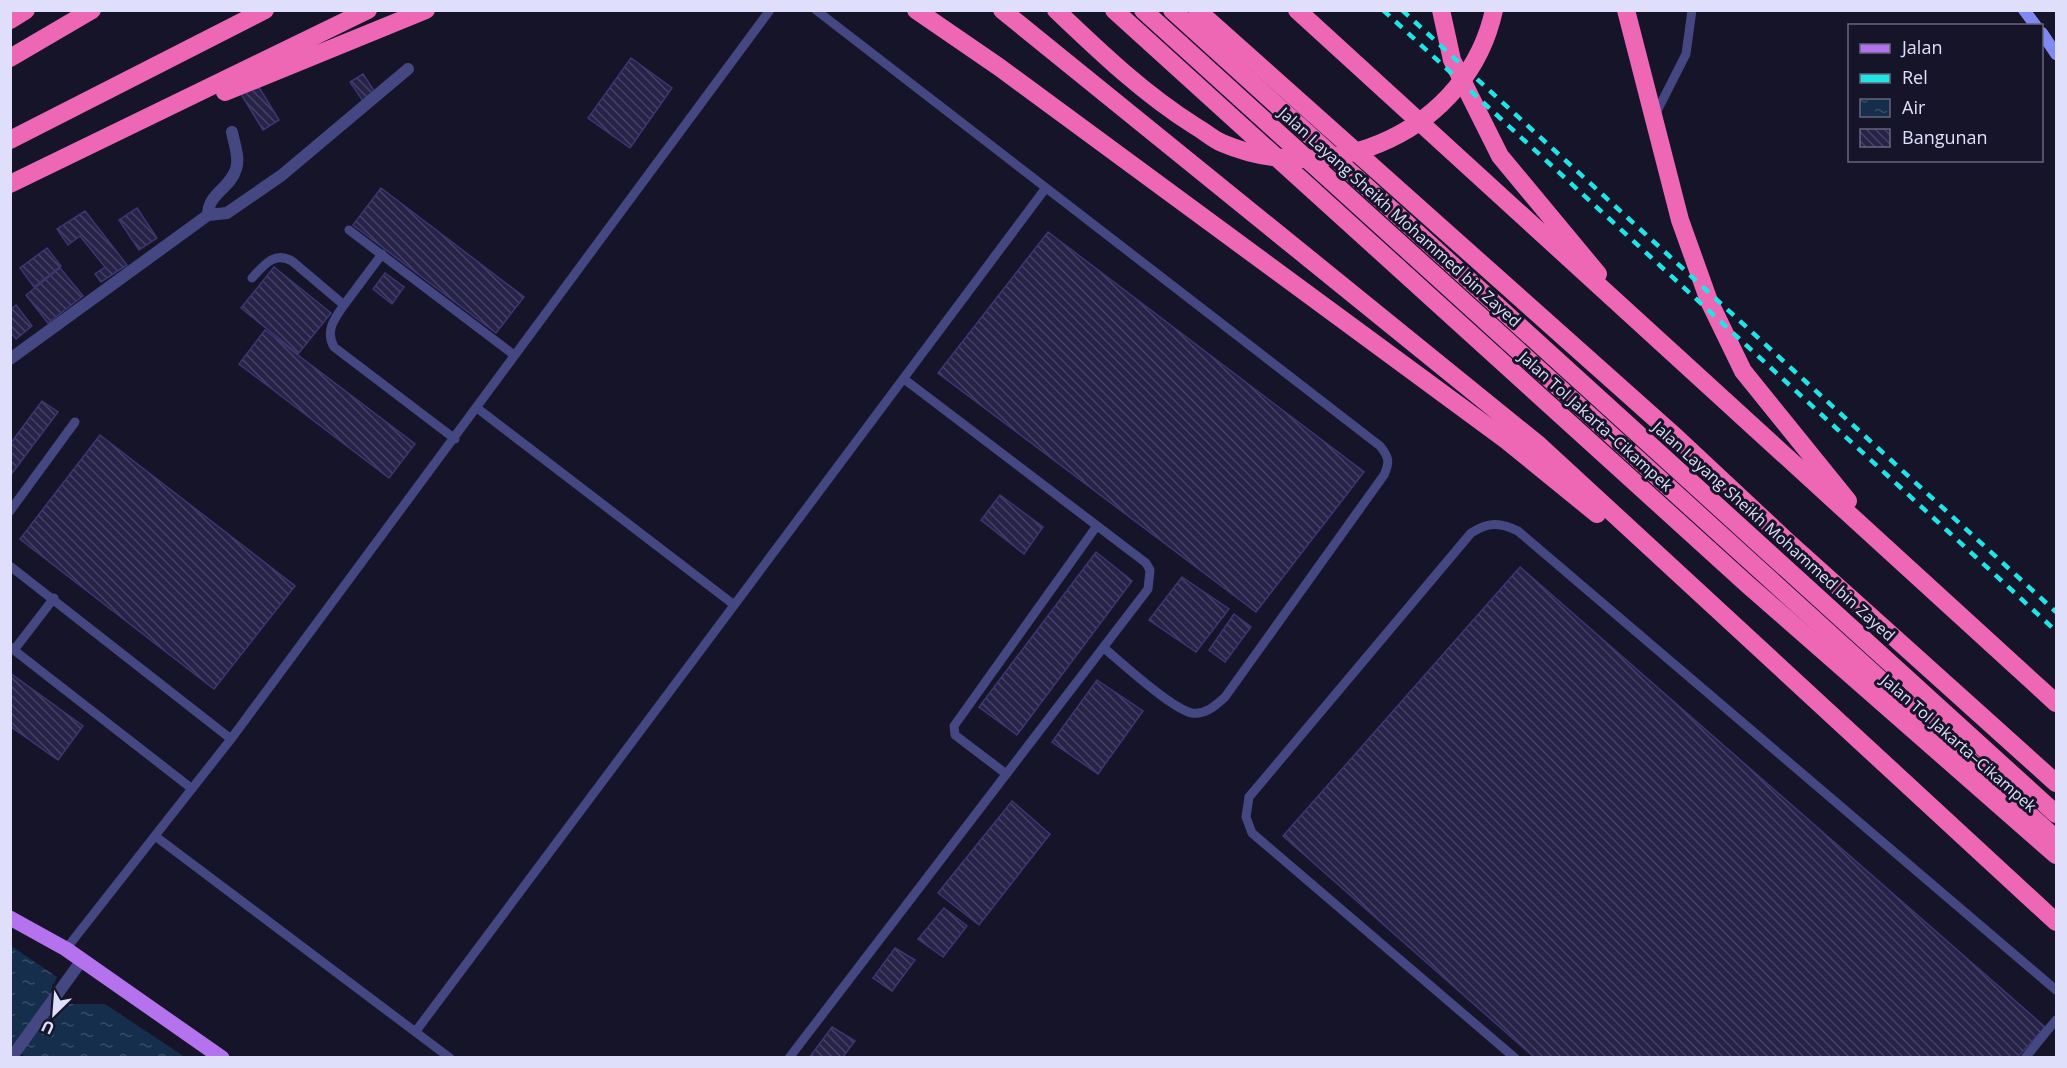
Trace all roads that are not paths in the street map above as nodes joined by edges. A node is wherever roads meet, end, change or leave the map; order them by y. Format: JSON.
{"nodes":[{"id":1,"x":26,"y":10,"type":"edge"},
{"id":2,"x":92,"y":10,"type":"edge"},
{"id":3,"x":265,"y":10,"type":"edge"},
{"id":4,"x":368,"y":10,"type":"edge"},
{"id":5,"x":426,"y":10,"type":"edge"},
{"id":6,"x":770,"y":10,"type":"edge"},
{"id":7,"x":816,"y":10,"type":"edge"},
{"id":8,"x":916,"y":10,"type":"edge"},
{"id":9,"x":1002,"y":10,"type":"edge"},
{"id":10,"x":1056,"y":10,"type":"edge"},
{"id":11,"x":1114,"y":10,"type":"edge"},
{"id":12,"x":1143,"y":10,"type":"edge"},
{"id":13,"x":1172,"y":10,"type":"edge"},
{"id":14,"x":1197,"y":10,"type":"edge"},
{"id":15,"x":1297,"y":10,"type":"edge"},
{"id":16,"x":1441,"y":10,"type":"edge"},
{"id":17,"x":1494,"y":10,"type":"edge"},
{"id":18,"x":1626,"y":10,"type":"edge"},
{"id":19,"x":1692,"y":10,"type":"edge"},
{"id":20,"x":2024,"y":10,"type":"edge"},
{"id":21,"x":10,"y":20,"type":"edge"},
{"id":22,"x":2034,"y":24,"type":"edge"},
{"id":23,"x":2043,"y":34,"type":"edge"},
{"id":24,"x":2056,"y":54,"type":"edge"},
{"id":25,"x":10,"y":58,"type":"edge"},
{"id":26,"x":408,"y":69,"type":"dead end"},
{"id":27,"x":1654,"y":118,"type":"junction"},
{"id":28,"x":232,"y":132,"type":"dead end"},
{"id":29,"x":10,"y":140,"type":"edge"},
{"id":30,"x":70,"y":154,"type":"junction"},
{"id":31,"x":10,"y":184,"type":"edge"},
{"id":32,"x":1045,"y":189,"type":"junction"},
{"id":33,"x":208,"y":215,"type":"junction"},
{"id":34,"x":349,"y":230,"type":"dead end"},
{"id":35,"x":382,"y":254,"type":"junction"},
{"id":36,"x":252,"y":278,"type":"dead end"},
{"id":37,"x":344,"y":305,"type":"junction"},
{"id":38,"x":1644,"y":329,"type":"junction"},
{"id":39,"x":514,"y":355,"type":"junction"},
{"id":40,"x":10,"y":359,"type":"edge"},
{"id":41,"x":903,"y":379,"type":"junction"},
{"id":42,"x":477,"y":408,"type":"junction"},
{"id":43,"x":75,"y":422,"type":"dead end"},
{"id":44,"x":455,"y":439,"type":"junction"},
{"id":45,"x":10,"y":511,"type":"edge"},
{"id":46,"x":1096,"y":527,"type":"junction"},
{"id":47,"x":1882,"y":545,"type":"junction"},
{"id":48,"x":10,"y":566,"type":"edge"},
{"id":49,"x":54,"y":598,"type":"junction"},
{"id":50,"x":733,"y":604,"type":"junction"},
{"id":51,"x":1722,"y":615,"type":"junction"},
{"id":52,"x":12,"y":648,"type":"edge"},
{"id":53,"x":1104,"y":648,"type":"junction"},
{"id":54,"x":2056,"y":702,"type":"edge"},
{"id":55,"x":231,"y":739,"type":"junction"},
{"id":56,"x":1005,"y":773,"type":"junction"},
{"id":57,"x":2056,"y":783,"type":"edge"},
{"id":58,"x":191,"y":788,"type":"junction"},
{"id":59,"x":2056,"y":814,"type":"edge"},
{"id":60,"x":155,"y":836,"type":"junction"},
{"id":61,"x":2056,"y":839,"type":"edge"},
{"id":62,"x":2056,"y":855,"type":"edge"},
{"id":63,"x":10,"y":918,"type":"edge"},
{"id":64,"x":2056,"y":922,"type":"edge"},
{"id":65,"x":66,"y":949,"type":"junction"},
{"id":66,"x":82,"y":960,"type":"junction"},
{"id":67,"x":2056,"y":990,"type":"edge"},
{"id":68,"x":2056,"y":1020,"type":"edge"},
{"id":69,"x":416,"y":1031,"type":"junction"},
{"id":70,"x":11,"y":1057,"type":"edge"},
{"id":71,"x":222,"y":1058,"type":"edge"},
{"id":72,"x":450,"y":1058,"type":"edge"},
{"id":73,"x":789,"y":1058,"type":"edge"},
{"id":74,"x":1515,"y":1058,"type":"edge"},
{"id":75,"x":2025,"y":1058,"type":"edge"}],
"edges":[{"from":1,"to":21,"type":"highway"},
{"from":2,"to":25,"type":"highway"},
{"from":3,"to":29,"type":"highway"},
{"from":4,"to":30,"type":"highway"},
{"from":5,"to":30,"type":"highway"},
{"from":6,"to":39,"type":"lane"},
{"from":7,"to":32,"type":"lane"},
{"from":8,"to":51,"type":"highway"},
{"from":9,"to":51,"type":"highway"},
{"from":10,"to":17,"type":"highway","bridge":true},
{"from":11,"to":62,"type":"highway","name":"Jalan Tol Jakarta–Cikampek"},
{"from":12,"to":61,"type":"highway","name":"Jalan Layang Sheikh Mohammed bin Zayed","bridge":true},
{"from":13,"to":59,"type":"highway","name":"Jalan Layang Sheikh Mohammed bin Zayed","bridge":true},
{"from":14,"to":57,"type":"highway","name":"Jalan Tol Jakarta–Cikampek"},
{"from":15,"to":38,"type":"highway"},
{"from":16,"to":38,"type":"highway"},
{"from":18,"to":27,"type":"highway"},
{"from":19,"to":27,"type":"lane"},
{"from":20,"to":22,"type":"street"},
{"from":23,"to":24,"type":"street"},
{"from":26,"to":33,"type":"street"},
{"from":27,"to":47,"type":"highway"},
{"from":28,"to":33,"type":"street"},
{"from":30,"to":31,"type":"highway"},
{"from":32,"to":41,"type":"lane"},
{"from":32,"to":53,"type":"lane"},
{"from":33,"to":40,"type":"street"},
{"from":34,"to":35,"type":"lane"},
{"from":35,"to":37,"type":"lane"},
{"from":35,"to":39,"type":"lane"},
{"from":36,"to":37,"type":"lane"},
{"from":37,"to":44,"type":"lane"},
{"from":38,"to":47,"type":"highway"},
{"from":39,"to":42,"type":"lane"},
{"from":41,"to":46,"type":"lane"},
{"from":41,"to":50,"type":"lane"},
{"from":42,"to":44,"type":"lane"},
{"from":42,"to":50,"type":"lane"},
{"from":43,"to":45,"type":"lane"},
{"from":44,"to":55,"type":"lane"},
{"from":46,"to":53,"type":"lane"},
{"from":46,"to":56,"type":"lane"},
{"from":47,"to":54,"type":"highway"},
{"from":48,"to":49,"type":"lane"},
{"from":49,"to":52,"type":"lane"},
{"from":49,"to":55,"type":"lane"},
{"from":50,"to":69,"type":"lane"},
{"from":51,"to":64,"type":"highway"},
{"from":52,"to":58,"type":"lane"},
{"from":53,"to":56,"type":"lane"},
{"from":55,"to":58,"type":"lane"},
{"from":56,"to":73,"type":"lane"},
{"from":58,"to":60,"type":"lane"},
{"from":60,"to":65,"type":"lane"},
{"from":60,"to":69,"type":"lane"},
{"from":63,"to":65,"type":"main road"},
{"from":65,"to":66,"type":"main road"},
{"from":66,"to":70,"type":"street"},
{"from":66,"to":71,"type":"main road"},
{"from":67,"to":74,"type":"lane"},
{"from":68,"to":75,"type":"lane"},
{"from":69,"to":72,"type":"lane"}]}
